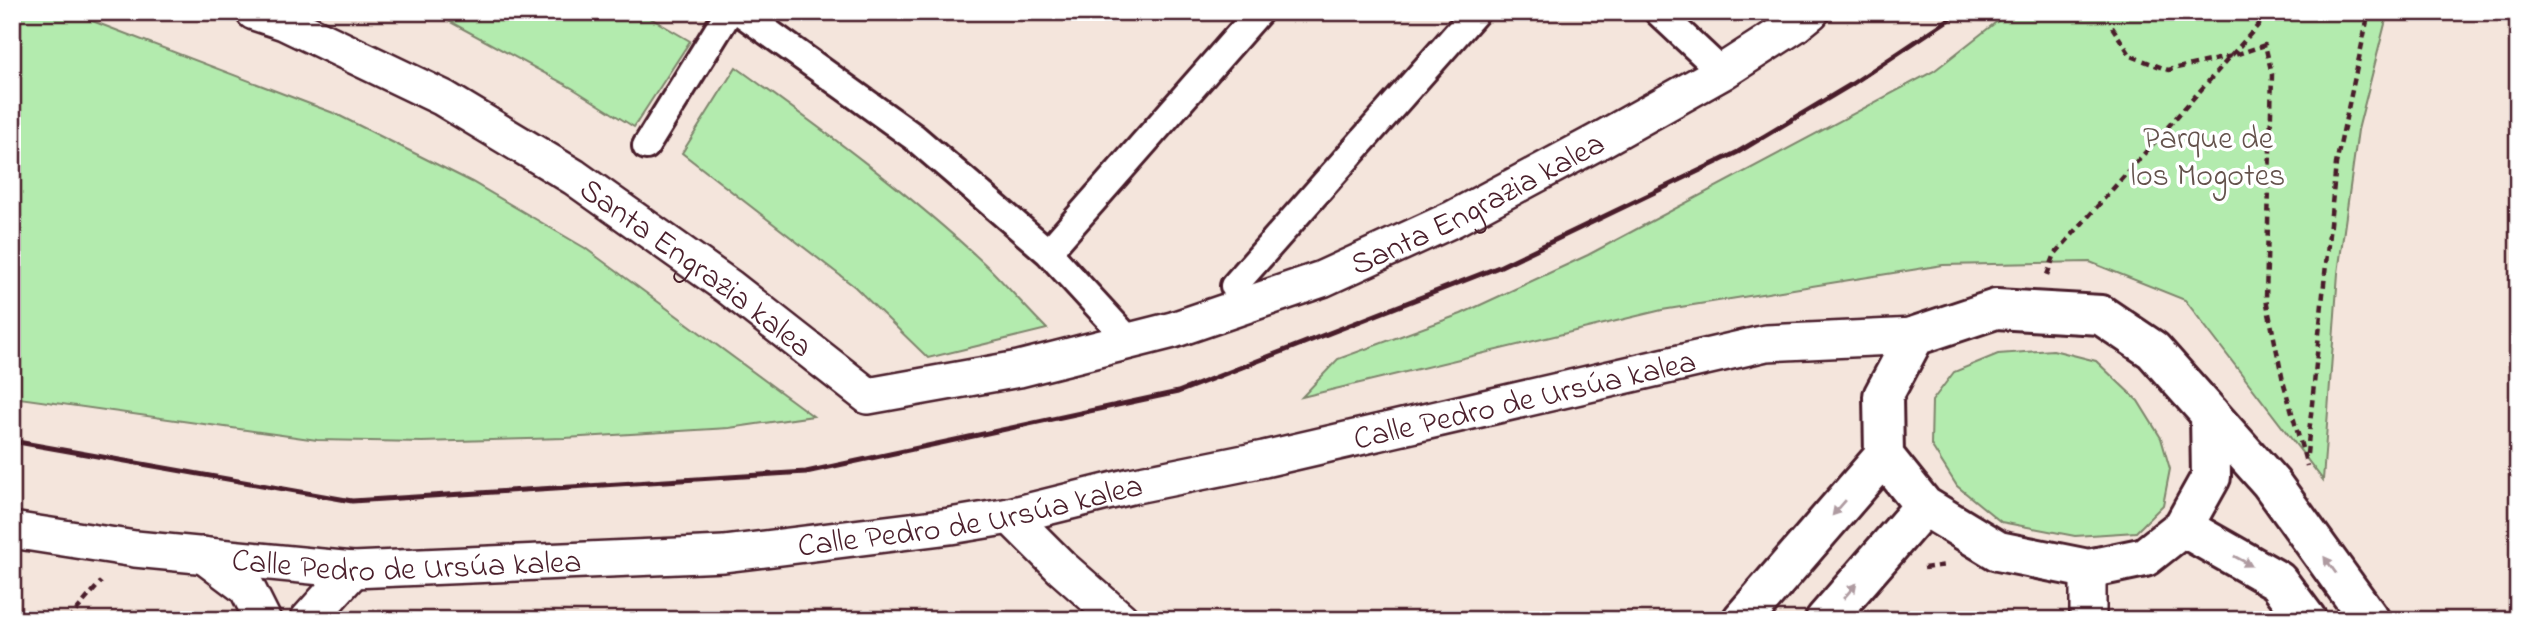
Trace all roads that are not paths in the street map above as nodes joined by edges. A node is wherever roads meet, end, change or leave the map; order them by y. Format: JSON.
{"nodes":[{"id":1,"x":729,"y":12,"type":"edge"},
{"id":2,"x":740,"y":12,"type":"edge"},
{"id":3,"x":1259,"y":12,"type":"edge"},
{"id":4,"x":1476,"y":12,"type":"edge"},
{"id":5,"x":1658,"y":12,"type":"edge"},
{"id":6,"x":1806,"y":15,"type":"edge"},
{"id":7,"x":275,"y":16,"type":"edge"},
{"id":8,"x":1722,"y":72,"type":"junction"},
{"id":9,"x":646,"y":146,"type":"dead end"},
{"id":10,"x":1048,"y":252,"type":"junction"},
{"id":11,"x":1234,"y":286,"type":"dead end"},
{"id":12,"x":1915,"y":336,"type":"junction"},
{"id":13,"x":1130,"y":341,"type":"junction"},
{"id":14,"x":2210,"y":414,"type":"junction"},
{"id":15,"x":1884,"y":456,"type":"junction"},
{"id":16,"x":1924,"y":506,"type":"junction"},
{"id":17,"x":1010,"y":516,"type":"junction"},
{"id":18,"x":2183,"y":527,"type":"junction"},
{"id":19,"x":12,"y":530,"type":"edge"},
{"id":20,"x":203,"y":555,"type":"junction"},
{"id":21,"x":2088,"y":569,"type":"junction"},
{"id":22,"x":353,"y":570,"type":"junction"},
{"id":23,"x":263,"y":620,"type":"edge"},
{"id":24,"x":308,"y":620,"type":"edge"},
{"id":25,"x":1121,"y":620,"type":"edge"},
{"id":26,"x":1742,"y":620,"type":"edge"},
{"id":27,"x":1825,"y":620,"type":"edge"},
{"id":28,"x":2088,"y":620,"type":"edge"},
{"id":29,"x":2307,"y":620,"type":"edge"},
{"id":30,"x":2370,"y":620,"type":"edge"}],
"edges":[{"from":1,"to":9,"type":"street"},
{"from":2,"to":10,"type":"street"},
{"from":3,"to":10,"type":"street"},
{"from":4,"to":11,"type":"street"},
{"from":5,"to":8,"type":"street"},
{"from":6,"to":8,"type":"street","name":"Santa Engrazia kalea"},
{"from":7,"to":13,"type":"street","name":"Santa Engrazia kalea"},
{"from":8,"to":13,"type":"street","name":"Santa Engrazia kalea"},
{"from":10,"to":13,"type":"street"},
{"from":12,"to":14,"type":"street"},
{"from":12,"to":15,"type":"street"},
{"from":12,"to":17,"type":"street","name":"Calle Pedro de Ursúa kalea"},
{"from":14,"to":18,"type":"street"},
{"from":30,"to":14,"type":"street","one_way":true},
{"from":15,"to":16,"type":"street"},
{"from":15,"to":26,"type":"street","one_way":true},
{"from":16,"to":21,"type":"street"},
{"from":27,"to":16,"type":"street","one_way":true},
{"from":17,"to":22,"type":"street","name":"Calle Pedro de Ursúa kalea"},
{"from":17,"to":25,"type":"street"},
{"from":18,"to":21,"type":"street"},
{"from":18,"to":29,"type":"street","one_way":true},
{"from":19,"to":20,"type":"street","name":"Calle Pedro de Ursúa kalea"},
{"from":20,"to":22,"type":"street","name":"Calle Pedro de Ursúa kalea"},
{"from":20,"to":23,"type":"street"},
{"from":21,"to":28,"type":"street"},
{"from":22,"to":24,"type":"street"}]}
